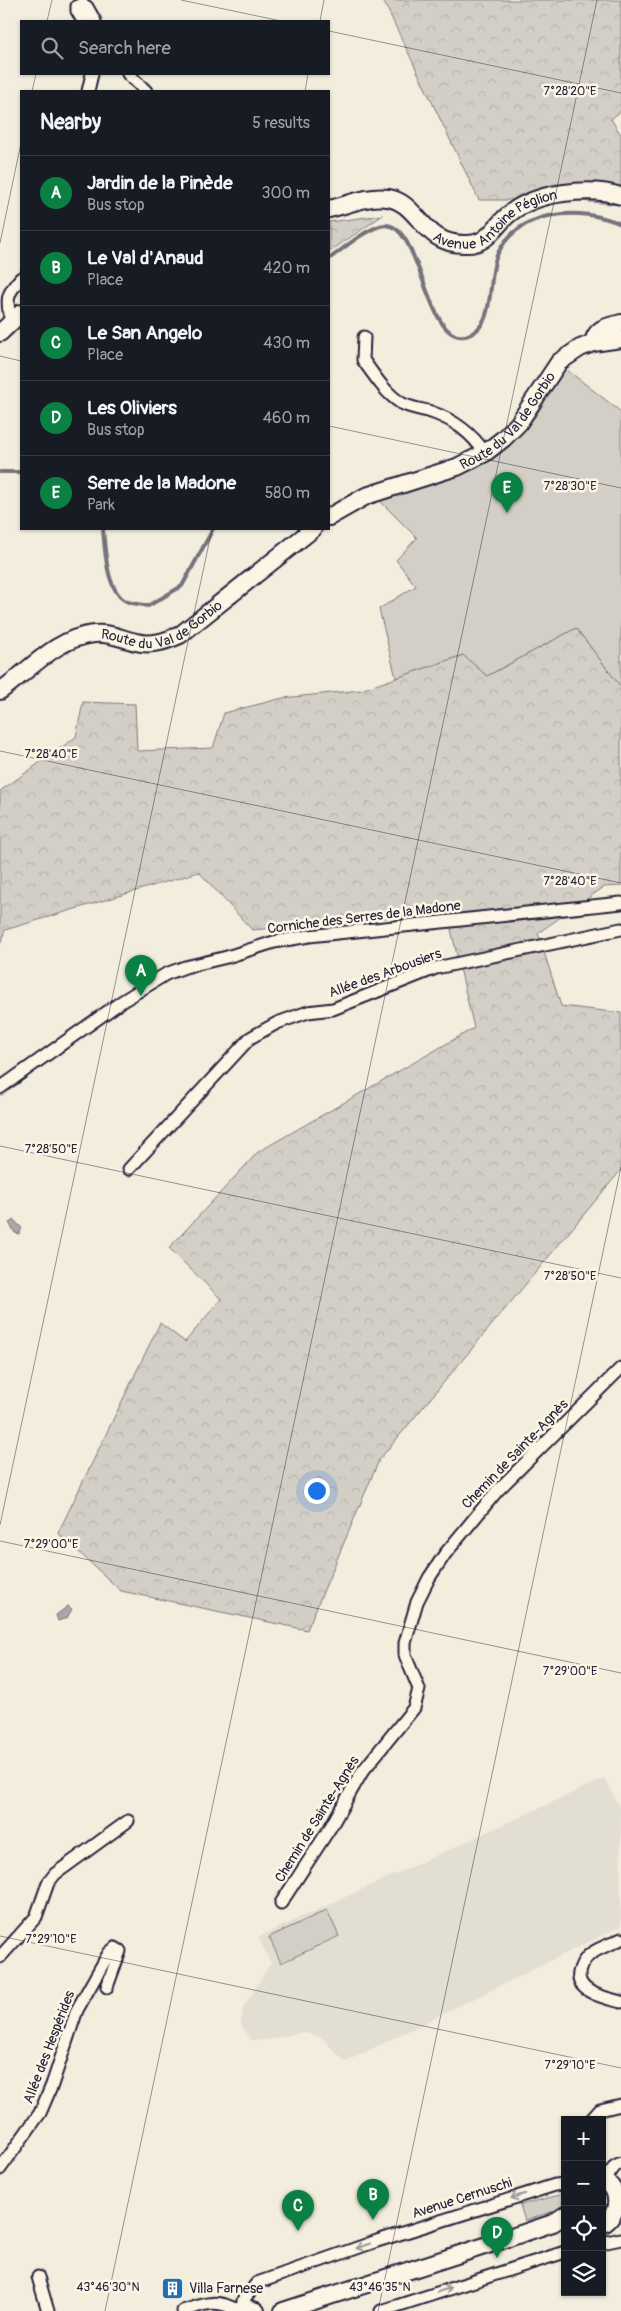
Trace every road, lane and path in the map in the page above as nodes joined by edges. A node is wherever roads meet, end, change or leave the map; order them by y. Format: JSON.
{"nodes":[{"id":1,"x":82,"y":20,"type":"edge"},
{"id":2,"x":94,"y":20,"type":"edge"},
{"id":3,"x":92,"y":75,"type":"edge"},
{"id":4,"x":129,"y":75,"type":"edge"},
{"id":5,"x":88,"y":90,"type":"edge"},
{"id":6,"x":145,"y":90,"type":"edge"},
{"id":7,"x":621,"y":196,"type":"edge"},
{"id":8,"x":330,"y":209,"type":"edge"},
{"id":9,"x":20,"y":279,"type":"edge"},
{"id":10,"x":11,"y":322,"type":"edge"},
{"id":11,"x":621,"y":323,"type":"edge"},
{"id":12,"x":364,"y":338,"type":"dead end"},
{"id":13,"x":621,"y":339,"type":"edge"},
{"id":14,"x":593,"y":343,"type":"junction"},
{"id":15,"x":485,"y":453,"type":"junction"},
{"id":16,"x":330,"y":516,"type":"edge"},
{"id":17,"x":313,"y":530,"type":"edge"},
{"id":18,"x":0,"y":691,"type":"edge"},
{"id":19,"x":621,"y":903,"type":"edge"},
{"id":20,"x":621,"y":929,"type":"edge"},
{"id":21,"x":0,"y":1088,"type":"edge"},
{"id":22,"x":130,"y":1169,"type":"dead end"},
{"id":23,"x":621,"y":1368,"type":"edge"},
{"id":24,"x":128,"y":1821,"type":"dead end"},
{"id":25,"x":281,"y":1903,"type":"dead end"},
{"id":26,"x":621,"y":1939,"type":"edge"},
{"id":27,"x":0,"y":1957,"type":"edge"},
{"id":28,"x":107,"y":1987,"type":"dead end"},
{"id":29,"x":621,"y":2002,"type":"edge"},
{"id":30,"x":621,"y":2105,"type":"edge"},
{"id":31,"x":595,"y":2116,"type":"edge"},
{"id":32,"x":621,"y":2163,"type":"edge"},
{"id":33,"x":0,"y":2169,"type":"edge"},
{"id":34,"x":606,"y":2177,"type":"edge"},
{"id":35,"x":606,"y":2181,"type":"edge"},
{"id":36,"x":561,"y":2184,"type":"edge"},
{"id":37,"x":619,"y":2195,"type":"edge"},
{"id":38,"x":561,"y":2217,"type":"edge"},
{"id":39,"x":613,"y":2218,"type":"edge"},
{"id":40,"x":621,"y":2239,"type":"edge"},
{"id":41,"x":606,"y":2242,"type":"edge"},
{"id":42,"x":561,"y":2253,"type":"edge"},
{"id":43,"x":38,"y":2277,"type":"dead end"},
{"id":44,"x":246,"y":2310,"type":"edge"},
{"id":45,"x":48,"y":2311,"type":"edge"},
{"id":46,"x":183,"y":2311,"type":"edge"},
{"id":47,"x":283,"y":2311,"type":"edge"},
{"id":48,"x":381,"y":2311,"type":"edge"}],
"edges":[{"from":1,"to":2,"type":"street"},
{"from":3,"to":5,"type":"street"},
{"from":4,"to":6,"type":"street"},
{"from":7,"to":8,"type":"street","name":"Avenue Antoine Péglion"},
{"from":9,"to":10,"type":"street"},
{"from":11,"to":14,"type":"street"},
{"from":12,"to":15,"type":"street"},
{"from":13,"to":14,"type":"street","name":"Route du Val de Gorbio"},
{"from":14,"to":15,"type":"street","name":"Route du Val de Gorbio"},
{"from":15,"to":16,"type":"street","name":"Route du Val de Gorbio"},
{"from":17,"to":18,"type":"street","name":"Route du Val de Gorbio"},
{"from":19,"to":21,"type":"street","name":"Corniche des Serres de la Madone"},
{"from":20,"to":22,"type":"street","name":"Allée des Arbousiers"},
{"from":23,"to":25,"type":"street","name":"Chemin de Sainte-Agnès"},
{"from":24,"to":27,"type":"street"},
{"from":26,"to":29,"type":"street"},
{"from":28,"to":33,"type":"street","name":"Allée des Hespérides"},
{"from":30,"to":31,"type":"street"},
{"from":32,"to":34,"type":"street"},
{"from":35,"to":37,"type":"street"},
{"from":36,"to":44,"type":"street","name":"Avenue Cernuschi","one_way":true},
{"from":37,"to":39,"type":"street"},
{"from":38,"to":47,"type":"street"},
{"from":40,"to":41,"type":"street"},
{"from":48,"to":42,"type":"street","one_way":true},
{"from":43,"to":45,"type":"street"},
{"from":44,"to":46,"type":"street","name":"Avenue Cernuschi"}]}
